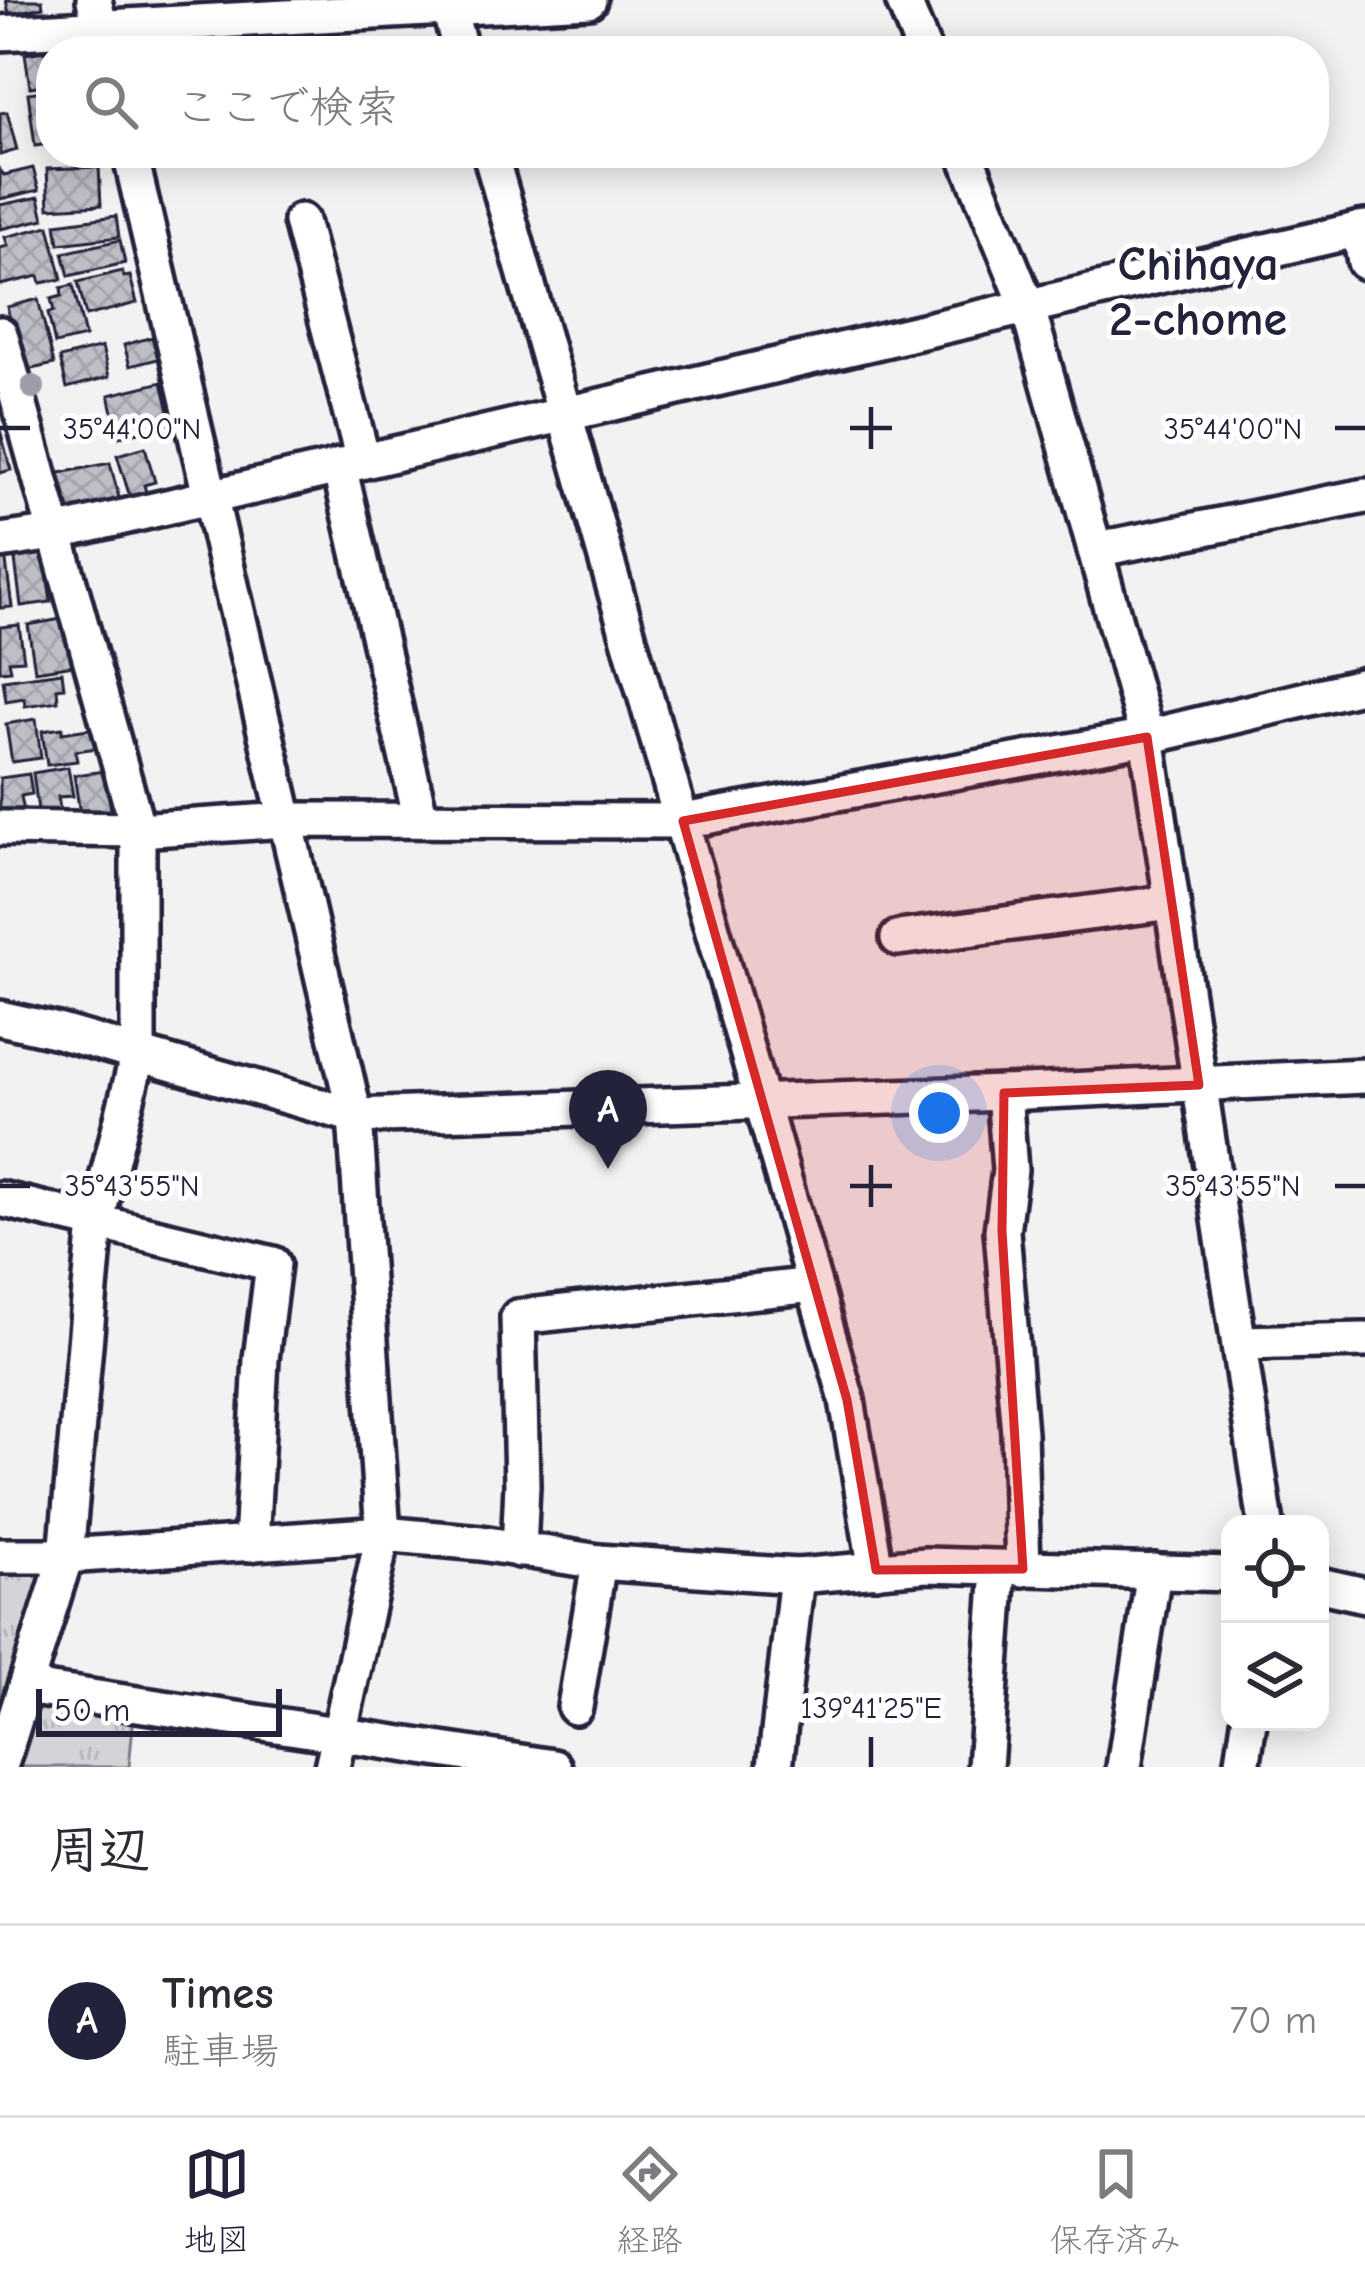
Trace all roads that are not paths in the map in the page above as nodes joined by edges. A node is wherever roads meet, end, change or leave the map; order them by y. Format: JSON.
{"nodes":[{"id":1,"x":590,"y":0,"type":"edge"},
{"id":2,"x":903,"y":0,"type":"edge"},
{"id":3,"x":447,"y":3,"type":"edge"},
{"id":4,"x":100,"y":26,"type":"edge"},
{"id":5,"x":0,"y":33,"type":"edge"},
{"id":6,"x":457,"y":36,"type":"edge"},
{"id":7,"x":918,"y":36,"type":"edge"},
{"id":8,"x":134,"y":168,"type":"edge"},
{"id":9,"x":494,"y":168,"type":"edge"},
{"id":10,"x":971,"y":168,"type":"edge"},
{"id":11,"x":301,"y":221,"type":"dead end"},
{"id":12,"x":1363,"y":240,"type":"edge"},
{"id":13,"x":1028,"y":305,"type":"junction"},
{"id":14,"x":1,"y":340,"type":"edge"},
{"id":15,"x":565,"y":412,"type":"junction"},
{"id":16,"x":351,"y":463,"type":"junction"},
{"id":17,"x":211,"y":496,"type":"junction"},
{"id":18,"x":1365,"y":496,"type":"edge"},
{"id":19,"x":55,"y":533,"type":"junction"},
{"id":20,"x":0,"y":541,"type":"edge"},
{"id":21,"x":1096,"y":550,"type":"junction"},
{"id":22,"x":1365,"y":685,"type":"edge"},
{"id":23,"x":1147,"y":737,"type":"junction"},
{"id":24,"x":286,"y":820,"type":"junction"},
{"id":25,"x":421,"y":820,"type":"junction"},
{"id":26,"x":683,"y":821,"type":"junction"},
{"id":27,"x":0,"y":828,"type":"edge"},
{"id":28,"x":138,"y":830,"type":"junction"},
{"id":29,"x":1172,"y":902,"type":"junction"},
{"id":30,"x":898,"y":938,"type":"dead end"},
{"id":31,"x":0,"y":1018,"type":"edge"},
{"id":32,"x":138,"y":1054,"type":"junction"},
{"id":33,"x":1365,"y":1076,"type":"edge"},
{"id":34,"x":1198,"y":1085,"type":"junction"},
{"id":35,"x":1004,"y":1094,"type":"junction"},
{"id":36,"x":763,"y":1102,"type":"junction"},
{"id":37,"x":355,"y":1116,"type":"junction"},
{"id":38,"x":0,"y":1199,"type":"edge"},
{"id":39,"x":96,"y":1222,"type":"junction"},
{"id":40,"x":814,"y":1285,"type":"junction"},
{"id":41,"x":1365,"y":1340,"type":"edge"},
{"id":42,"x":1240,"y":1342,"type":"junction"},
{"id":43,"x":1265,"y":1515,"type":"edge"},
{"id":44,"x":382,"y":1534,"type":"junction"},
{"id":45,"x":251,"y":1544,"type":"junction"},
{"id":46,"x":519,"y":1550,"type":"junction"},
{"id":47,"x":0,"y":1556,"type":"edge"},
{"id":48,"x":66,"y":1556,"type":"junction"},
{"id":49,"x":599,"y":1562,"type":"junction"},
{"id":50,"x":1011,"y":1568,"type":"junction"},
{"id":51,"x":876,"y":1570,"type":"junction"},
{"id":52,"x":1154,"y":1570,"type":"junction"},
{"id":53,"x":1221,"y":1574,"type":"edge"},
{"id":54,"x":797,"y":1576,"type":"junction"},
{"id":55,"x":1329,"y":1588,"type":"edge"},
{"id":56,"x":1365,"y":1595,"type":"edge"},
{"id":57,"x":25,"y":1687,"type":"junction"},
{"id":58,"x":575,"y":1707,"type":"dead end"},
{"id":59,"x":1248,"y":1731,"type":"edge"},
{"id":60,"x":335,"y":1752,"type":"edge"},
{"id":61,"x":538,"y":1766,"type":"edge"},
{"id":62,"x":0,"y":1767,"type":"edge"},
{"id":63,"x":775,"y":1767,"type":"edge"},
{"id":64,"x":985,"y":1767,"type":"edge"},
{"id":65,"x":1124,"y":1767,"type":"edge"},
{"id":66,"x":1242,"y":1767,"type":"edge"}],
"edges":[{"from":1,"to":3,"type":"street"},
{"from":2,"to":7,"type":"street"},
{"from":3,"to":4,"type":"street"},
{"from":3,"to":6,"type":"street"},
{"from":4,"to":5,"type":"street"},
{"from":8,"to":17,"type":"street"},
{"from":9,"to":15,"type":"street"},
{"from":10,"to":13,"type":"street"},
{"from":11,"to":16,"type":"street"},
{"from":12,"to":13,"type":"street"},
{"from":13,"to":15,"type":"street"},
{"from":13,"to":21,"type":"street"},
{"from":14,"to":19,"type":"street"},
{"from":15,"to":16,"type":"street"},
{"from":15,"to":26,"type":"street"},
{"from":16,"to":17,"type":"street"},
{"from":16,"to":25,"type":"street"},
{"from":17,"to":19,"type":"street"},
{"from":17,"to":24,"type":"street"},
{"from":18,"to":21,"type":"street"},
{"from":19,"to":20,"type":"street"},
{"from":19,"to":28,"type":"street"},
{"from":21,"to":23,"type":"street"},
{"from":22,"to":23,"type":"street"},
{"from":23,"to":26,"type":"street"},
{"from":23,"to":29,"type":"street"},
{"from":24,"to":25,"type":"street"},
{"from":24,"to":28,"type":"street"},
{"from":24,"to":37,"type":"street"},
{"from":25,"to":26,"type":"street"},
{"from":26,"to":36,"type":"street"},
{"from":27,"to":28,"type":"street"},
{"from":28,"to":32,"type":"street"},
{"from":29,"to":30,"type":"street"},
{"from":29,"to":34,"type":"street"},
{"from":31,"to":32,"type":"street"},
{"from":32,"to":37,"type":"street"},
{"from":32,"to":39,"type":"street"},
{"from":33,"to":34,"type":"street"},
{"from":34,"to":35,"type":"street"},
{"from":34,"to":42,"type":"street"},
{"from":35,"to":36,"type":"street"},
{"from":35,"to":50,"type":"street"},
{"from":36,"to":37,"type":"street"},
{"from":36,"to":40,"type":"street"},
{"from":37,"to":44,"type":"street"},
{"from":38,"to":39,"type":"street"},
{"from":39,"to":45,"type":"street"},
{"from":39,"to":48,"type":"street"},
{"from":40,"to":46,"type":"street"},
{"from":40,"to":51,"type":"street"},
{"from":41,"to":42,"type":"street"},
{"from":42,"to":43,"type":"street"},
{"from":44,"to":45,"type":"street"},
{"from":44,"to":46,"type":"street"},
{"from":44,"to":60,"type":"street"},
{"from":45,"to":48,"type":"street"},
{"from":46,"to":49,"type":"street"},
{"from":47,"to":48,"type":"street"},
{"from":48,"to":57,"type":"street"},
{"from":49,"to":54,"type":"street"},
{"from":49,"to":58,"type":"street"},
{"from":50,"to":51,"type":"street"},
{"from":50,"to":52,"type":"street"},
{"from":50,"to":64,"type":"street"},
{"from":51,"to":54,"type":"street"},
{"from":52,"to":53,"type":"street"},
{"from":52,"to":65,"type":"street"},
{"from":54,"to":63,"type":"street"},
{"from":55,"to":56,"type":"street"},
{"from":57,"to":60,"type":"street"},
{"from":57,"to":62,"type":"street"},
{"from":59,"to":66,"type":"street"},
{"from":60,"to":61,"type":"street"}]}
